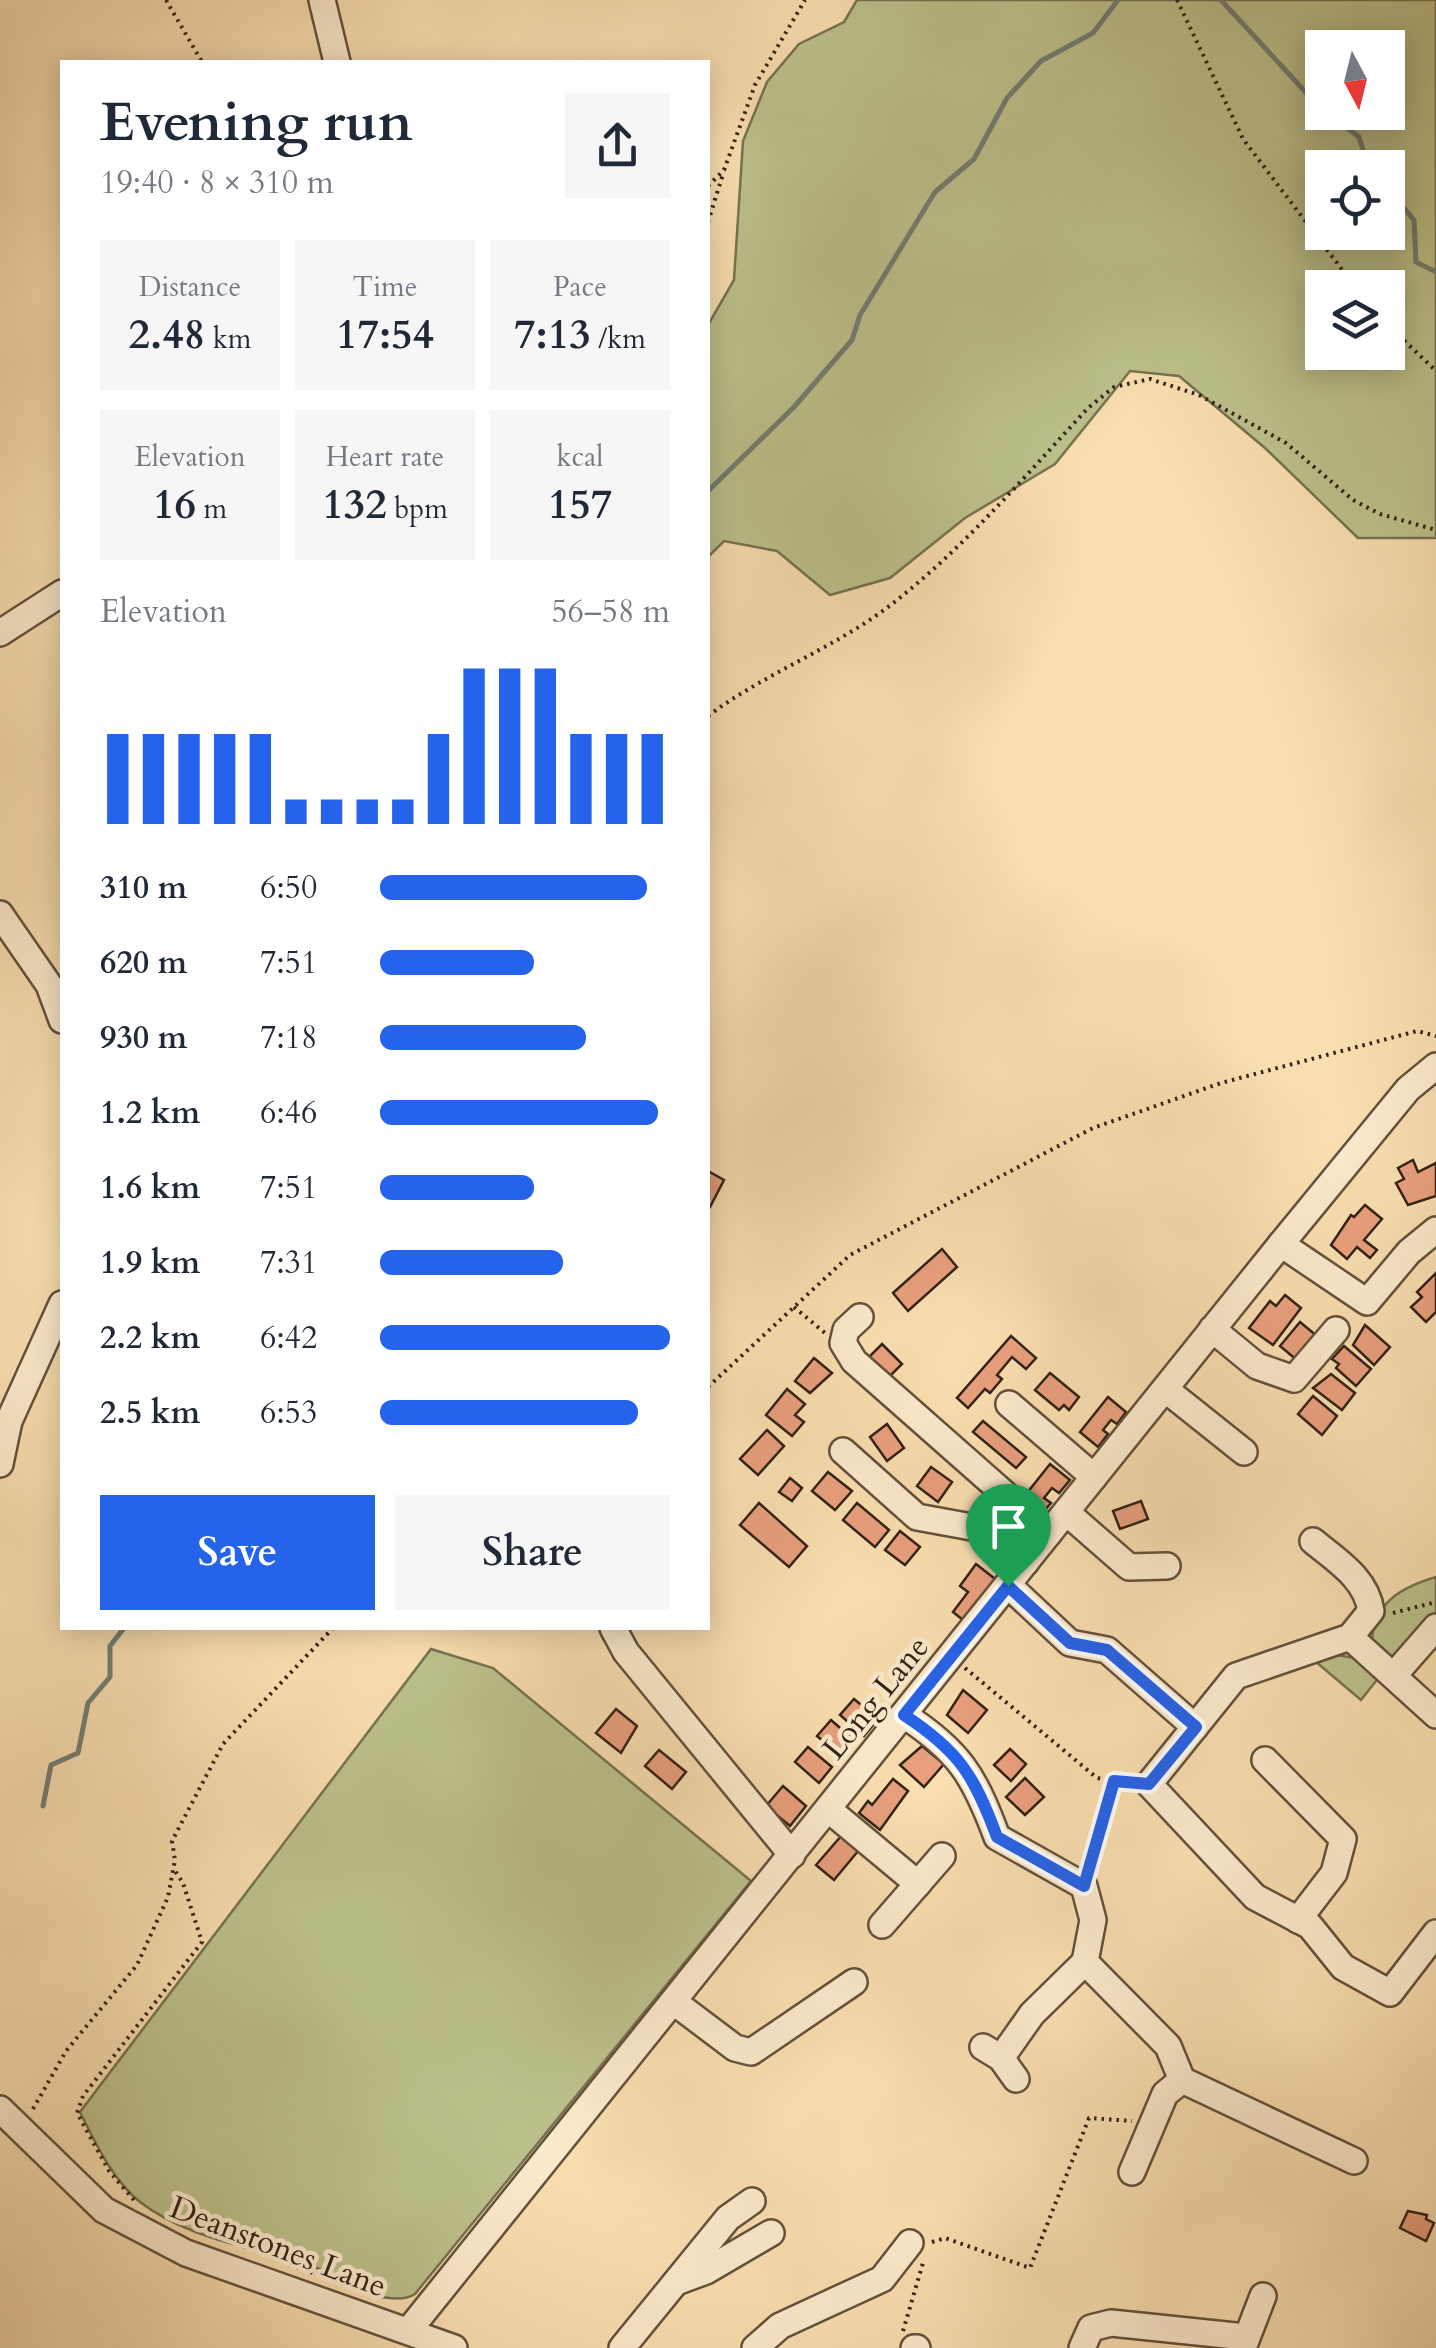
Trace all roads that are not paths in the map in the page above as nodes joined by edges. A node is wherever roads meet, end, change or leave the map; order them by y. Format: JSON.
{"nodes":[{"id":1,"x":322,"y":0,"type":"edge"},
{"id":2,"x":337,"y":60,"type":"edge"},
{"id":3,"x":60,"y":594,"type":"edge"},
{"id":4,"x":0,"y":633,"type":"edge"},
{"id":5,"x":0,"y":914,"type":"edge"},
{"id":6,"x":60,"y":1014,"type":"edge"},
{"id":7,"x":1436,"y":1066,"type":"edge"},
{"id":8,"x":1436,"y":1230,"type":"edge"},
{"id":9,"x":1281,"y":1244,"type":"junction"},
{"id":10,"x":60,"y":1308,"type":"edge"},
{"id":11,"x":860,"y":1317,"type":"dead end"},
{"id":12,"x":1212,"y":1329,"type":"junction"},
{"id":13,"x":1336,"y":1330,"type":"dead end"},
{"id":14,"x":1165,"y":1388,"type":"junction"},
{"id":15,"x":1009,"y":1404,"type":"dead end"},
{"id":16,"x":843,"y":1452,"type":"dead end"},
{"id":17,"x":1244,"y":1452,"type":"dead end"},
{"id":18,"x":0,"y":1464,"type":"edge"},
{"id":19,"x":1094,"y":1477,"type":"junction"},
{"id":20,"x":1066,"y":1512,"type":"junction"},
{"id":21,"x":1049,"y":1533,"type":"junction"},
{"id":22,"x":1313,"y":1540,"type":"dead end"},
{"id":23,"x":1026,"y":1562,"type":"junction"},
{"id":24,"x":1167,"y":1566,"type":"dead end"},
{"id":25,"x":1008,"y":1586,"type":"junction"},
{"id":26,"x":1436,"y":1627,"type":"edge"},
{"id":27,"x":615,"y":1630,"type":"edge"},
{"id":28,"x":1350,"y":1638,"type":"junction"},
{"id":29,"x":1395,"y":1674,"type":"junction"},
{"id":30,"x":904,"y":1715,"type":"junction"},
{"id":31,"x":1436,"y":1715,"type":"edge"},
{"id":32,"x":1196,"y":1727,"type":"junction"},
{"id":33,"x":1266,"y":1760,"type":"dead end"},
{"id":34,"x":828,"y":1810,"type":"junction"},
{"id":35,"x":792,"y":1855,"type":"junction"},
{"id":36,"x":942,"y":1856,"type":"dead end"},
{"id":37,"x":918,"y":1884,"type":"junction"},
{"id":38,"x":1298,"y":1920,"type":"junction"},
{"id":39,"x":882,"y":1925,"type":"dead end"},
{"id":40,"x":1436,"y":1933,"type":"edge"},
{"id":41,"x":1085,"y":1962,"type":"junction"},
{"id":42,"x":854,"y":1982,"type":"dead end"},
{"id":43,"x":674,"y":2002,"type":"junction"},
{"id":44,"x":1016,"y":2079,"type":"dead end"},
{"id":45,"x":1182,"y":2080,"type":"junction"},
{"id":46,"x":0,"y":2109,"type":"edge"},
{"id":47,"x":1354,"y":2161,"type":"dead end"},
{"id":48,"x":1132,"y":2172,"type":"dead end"},
{"id":49,"x":752,"y":2201,"type":"dead end"},
{"id":50,"x":771,"y":2233,"type":"dead end"},
{"id":51,"x":921,"y":2249,"type":"road end"},
{"id":52,"x":678,"y":2281,"type":"junction"},
{"id":53,"x":1263,"y":2296,"type":"dead end"},
{"id":54,"x":408,"y":2330,"type":"junction"},
{"id":55,"x":1244,"y":2343,"type":"edge"},
{"id":56,"x":454,"y":2348,"type":"edge"},
{"id":57,"x":622,"y":2348,"type":"edge"},
{"id":58,"x":755,"y":2348,"type":"edge"},
{"id":59,"x":1082,"y":2348,"type":"edge"}],
"edges":[{"from":1,"to":2,"type":"street"},
{"from":3,"to":4,"type":"street"},
{"from":5,"to":6,"type":"street"},
{"from":7,"to":9,"type":"street","name":"Long Lane"},
{"from":8,"to":9,"type":"street"},
{"from":9,"to":12,"type":"street","name":"Long Lane"},
{"from":10,"to":18,"type":"street"},
{"from":11,"to":21,"type":"street"},
{"from":12,"to":13,"type":"street"},
{"from":12,"to":14,"type":"street","name":"Long Lane"},
{"from":14,"to":17,"type":"street"},
{"from":14,"to":19,"type":"street","name":"Long Lane"},
{"from":15,"to":19,"type":"street"},
{"from":16,"to":23,"type":"street"},
{"from":19,"to":20,"type":"street","name":"Long Lane"},
{"from":20,"to":21,"type":"street","name":"Long Lane"},
{"from":20,"to":24,"type":"street"},
{"from":21,"to":23,"type":"street","name":"Long Lane"},
{"from":22,"to":28,"type":"street"},
{"from":23,"to":25,"type":"street","name":"Long Lane"},
{"from":25,"to":30,"type":"street","name":"Long Lane"},
{"from":25,"to":32,"type":"street"},
{"from":26,"to":29,"type":"street"},
{"from":27,"to":35,"type":"street"},
{"from":28,"to":29,"type":"street"},
{"from":28,"to":32,"type":"street"},
{"from":29,"to":31,"type":"street"},
{"from":30,"to":34,"type":"street","name":"Long Lane"},
{"from":30,"to":41,"type":"street"},
{"from":32,"to":38,"type":"street"},
{"from":33,"to":38,"type":"street"},
{"from":34,"to":35,"type":"street","name":"Long Lane"},
{"from":34,"to":37,"type":"street"},
{"from":35,"to":43,"type":"street","name":"Long Lane"},
{"from":36,"to":37,"type":"street"},
{"from":37,"to":39,"type":"street"},
{"from":38,"to":40,"type":"street"},
{"from":41,"to":44,"type":"street"},
{"from":41,"to":45,"type":"street"},
{"from":42,"to":43,"type":"street"},
{"from":43,"to":54,"type":"street","name":"Long Lane"},
{"from":45,"to":47,"type":"street"},
{"from":45,"to":48,"type":"street"},
{"from":46,"to":54,"type":"street","name":"Deanstones Lane"},
{"from":49,"to":52,"type":"street"},
{"from":50,"to":52,"type":"street"},
{"from":51,"to":58,"type":"street"},
{"from":52,"to":57,"type":"street"},
{"from":53,"to":55,"type":"street"},
{"from":54,"to":56,"type":"street","name":"Deanstones Lane"},
{"from":55,"to":59,"type":"street"}]}
